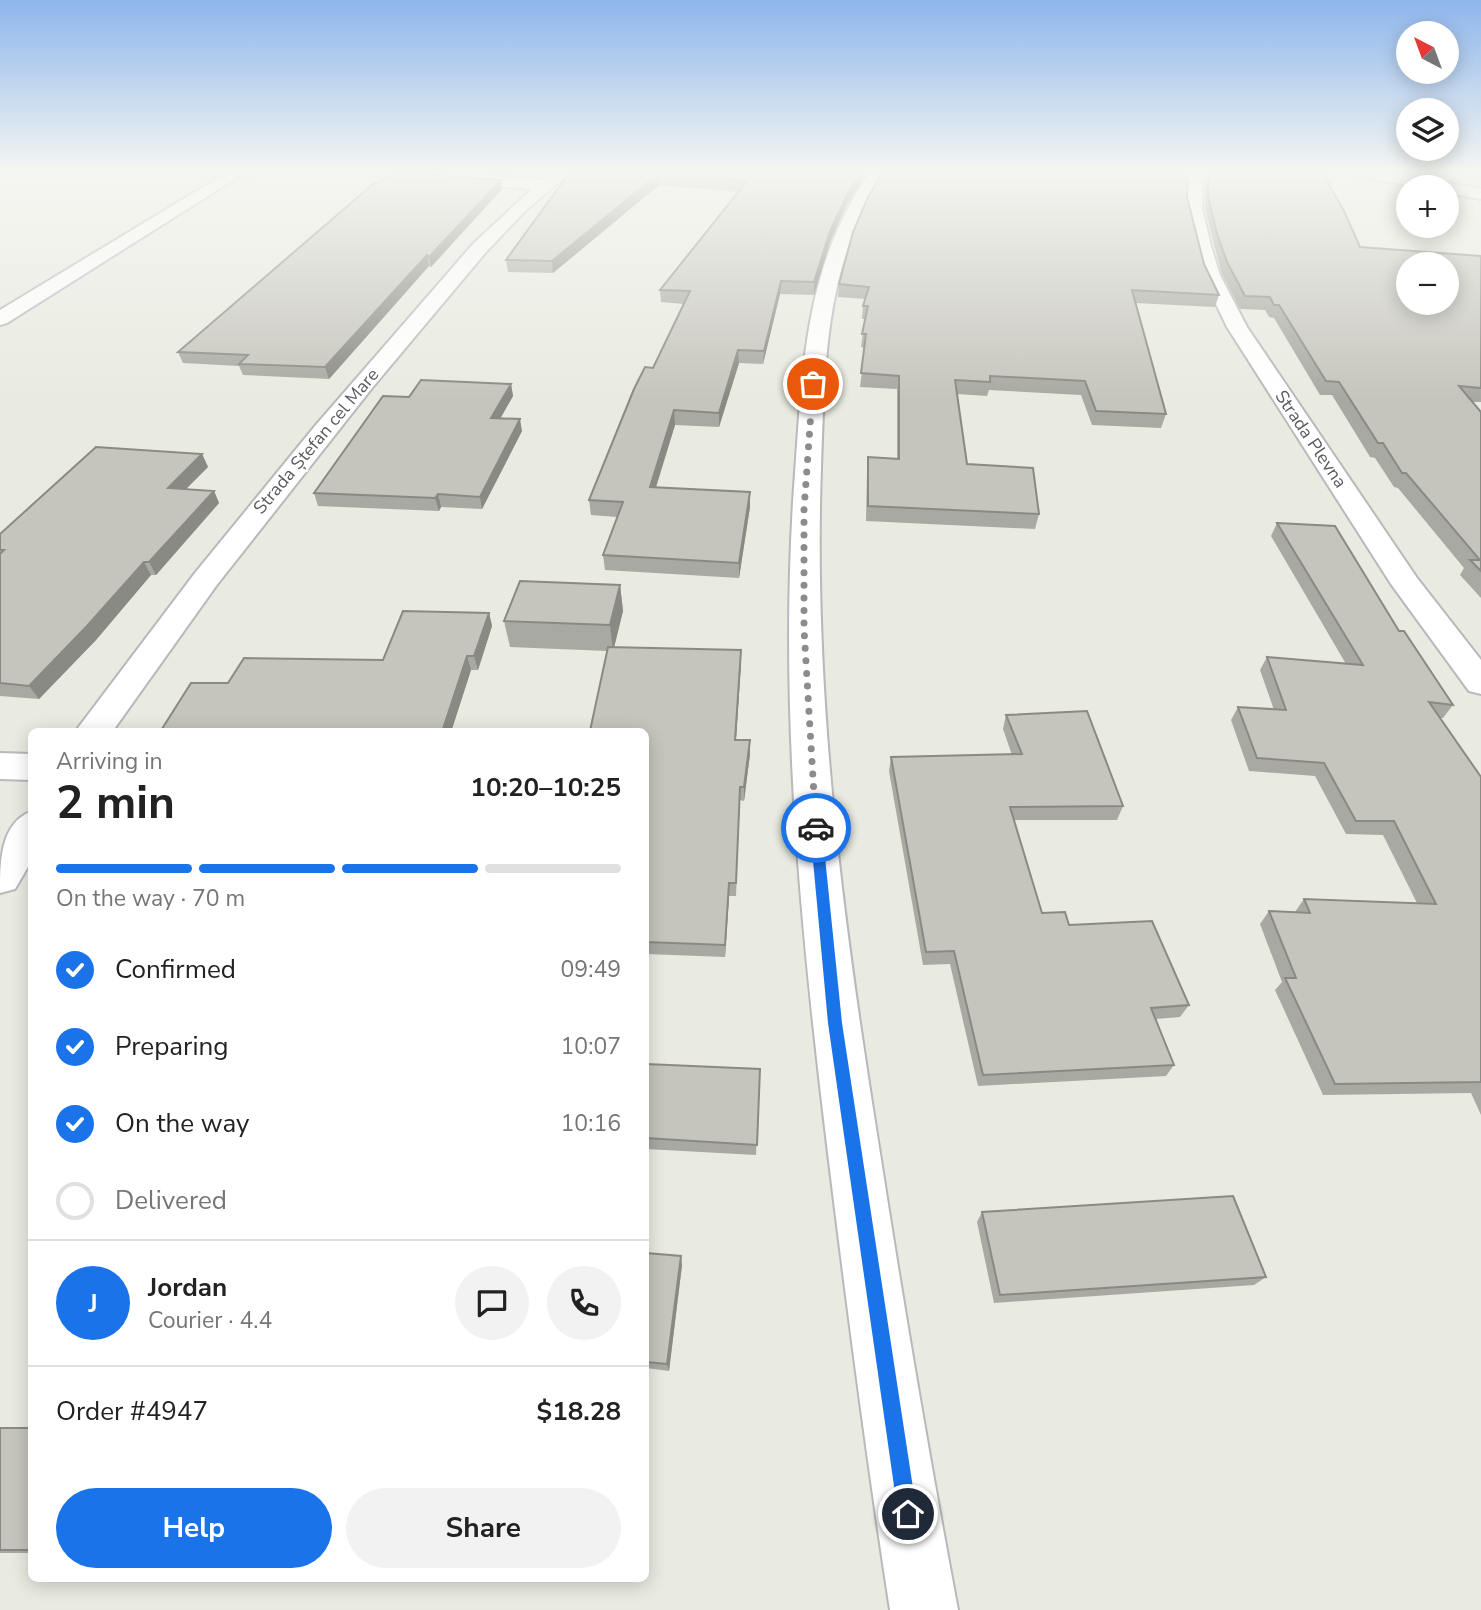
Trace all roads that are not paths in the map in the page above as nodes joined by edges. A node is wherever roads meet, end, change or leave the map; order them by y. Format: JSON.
{"nodes":[{"id":1,"x":117,"y":247,"type":"edge"},
{"id":2,"x":482,"y":247,"type":"edge"},
{"id":3,"x":838,"y":247,"type":"edge"},
{"id":4,"x":1202,"y":247,"type":"edge"},
{"id":5,"x":0,"y":319,"type":"edge"},
{"id":6,"x":1481,"y":683,"type":"edge"},
{"id":7,"x":96,"y":728,"type":"edge"},
{"id":8,"x":0,"y":766,"type":"edge"},
{"id":9,"x":28,"y":767,"type":"edge"},
{"id":10,"x":28,"y":832,"type":"edge"},
{"id":11,"x":0,"y":877,"type":"edge"},
{"id":12,"x":924,"y":1610,"type":"edge"}],
"edges":[{"from":1,"to":5,"type":"street"},
{"from":2,"to":7,"type":"street","name":"Strada Ștefan cel Mare"},
{"from":3,"to":12,"type":"street"},
{"from":4,"to":6,"type":"street","name":"Strada Plevna"},
{"from":8,"to":9,"type":"street"},
{"from":10,"to":11,"type":"street"}]}
